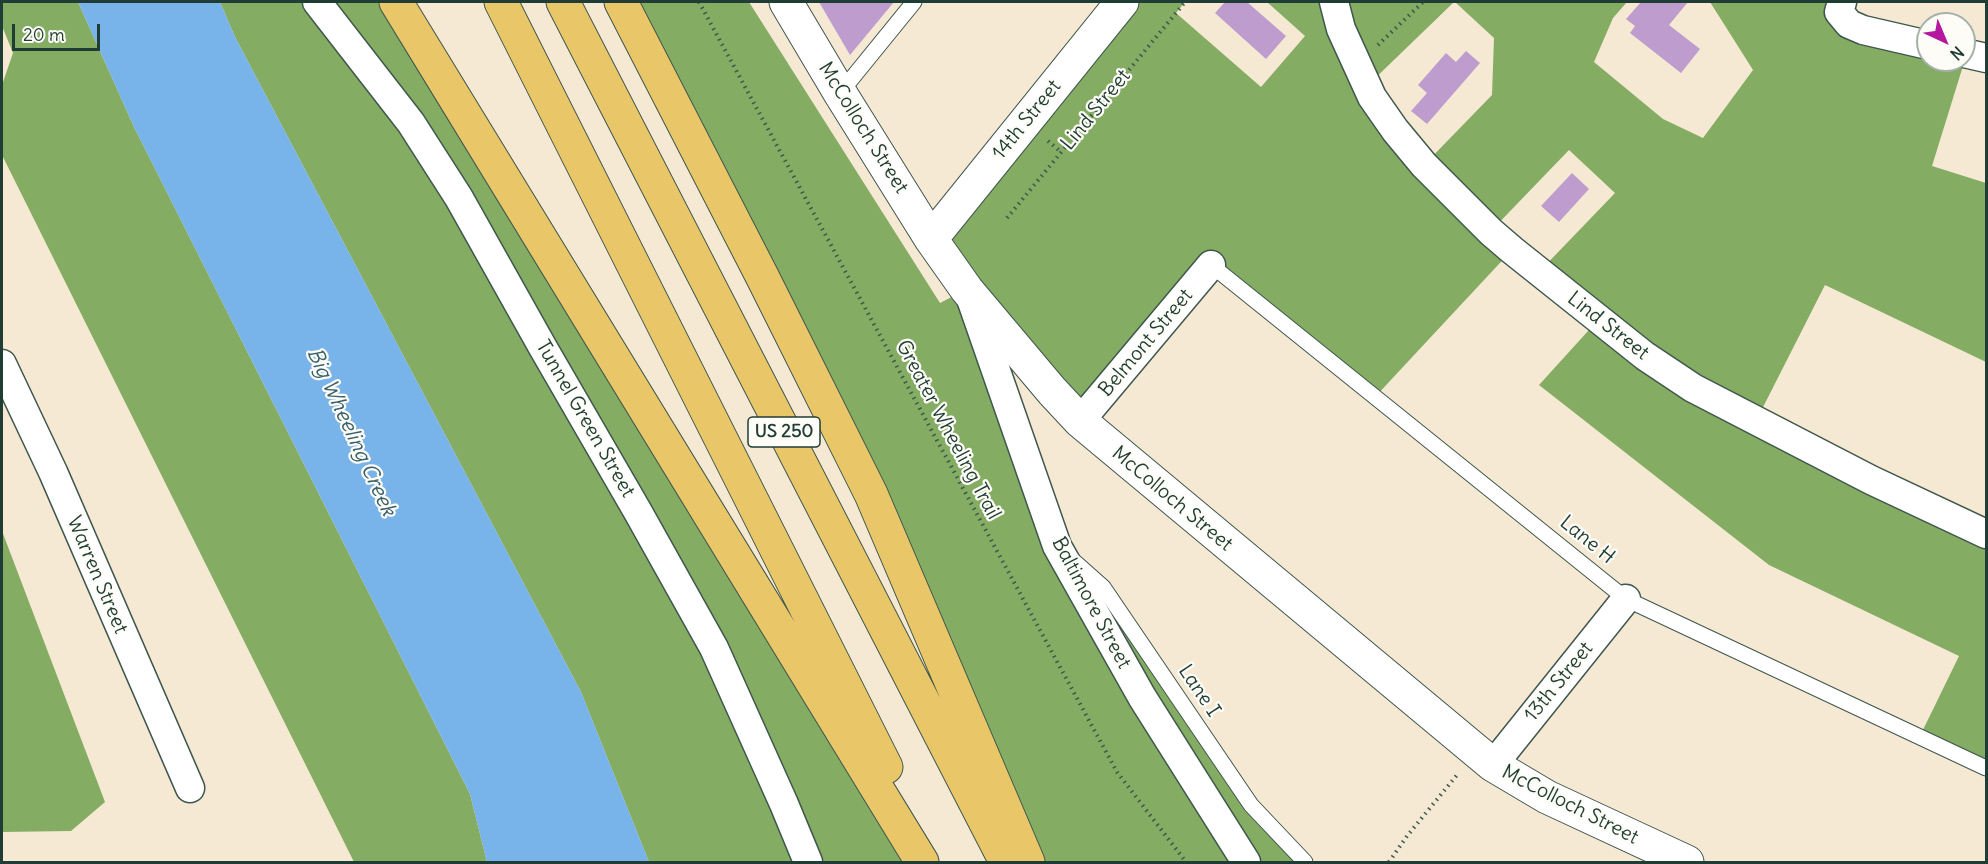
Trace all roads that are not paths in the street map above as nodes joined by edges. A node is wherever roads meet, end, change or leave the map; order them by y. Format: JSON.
{"nodes":[{"id":1,"x":316,"y":2,"type":"edge"},
{"id":2,"x":396,"y":2,"type":"edge"},
{"id":3,"x":501,"y":2,"type":"edge"},
{"id":4,"x":562,"y":2,"type":"edge"},
{"id":5,"x":621,"y":2,"type":"edge"},
{"id":6,"x":786,"y":2,"type":"edge"},
{"id":7,"x":914,"y":2,"type":"edge"},
{"id":8,"x":1122,"y":2,"type":"edge"},
{"id":9,"x":1334,"y":2,"type":"edge"},
{"id":10,"x":1842,"y":2,"type":"edge"},
{"id":11,"x":1916,"y":42,"type":"edge"},
{"id":12,"x":840,"y":93,"type":"junction"},
{"id":13,"x":931,"y":238,"type":"junction"},
{"id":14,"x":1211,"y":265,"type":"joint"},
{"id":15,"x":967,"y":290,"type":"junction"},
{"id":16,"x":2,"y":364,"type":"edge"},
{"id":17,"x":1080,"y":422,"type":"junction"},
{"id":18,"x":1986,"y":534,"type":"edge"},
{"id":19,"x":1057,"y":546,"type":"junction"},
{"id":20,"x":1626,"y":599,"type":"junction"},
{"id":21,"x":1484,"y":758,"type":"junction"},
{"id":22,"x":1986,"y":768,"type":"edge"},
{"id":23,"x":190,"y":788,"type":"dead end"},
{"id":24,"x":807,"y":862,"type":"edge"},
{"id":25,"x":922,"y":862,"type":"edge"},
{"id":26,"x":933,"y":862,"type":"edge"},
{"id":27,"x":1006,"y":862,"type":"edge"},
{"id":28,"x":1028,"y":862,"type":"edge"},
{"id":29,"x":1246,"y":862,"type":"edge"},
{"id":30,"x":1305,"y":862,"type":"edge"},
{"id":31,"x":1687,"y":862,"type":"edge"}],
"edges":[{"from":1,"to":24,"type":"street","name":"Tunnel Green Street"},
{"from":2,"to":25,"type":"highway"},
{"from":3,"to":26,"type":"highway","number":"US 250"},
{"from":4,"to":27,"type":"highway","number":"US 250"},
{"from":5,"to":28,"type":"highway"},
{"from":6,"to":12,"type":"street","name":"McColloch Street"},
{"from":7,"to":12,"type":"lane"},
{"from":8,"to":13,"type":"street","name":"14th Street"},
{"from":9,"to":18,"type":"street","name":"Lind Street"},
{"from":10,"to":11,"type":"street"},
{"from":12,"to":13,"type":"street","name":"McColloch Street"},
{"from":13,"to":15,"type":"street","name":"McColloch Street"},
{"from":14,"to":17,"type":"street","name":"Belmont Street"},
{"from":14,"to":20,"type":"lane","name":"Lane H"},
{"from":15,"to":17,"type":"street","name":"McColloch Street"},
{"from":15,"to":19,"type":"street","name":"Baltimore Street"},
{"from":16,"to":23,"type":"street","name":"Warren Street"},
{"from":17,"to":21,"type":"street","name":"McColloch Street"},
{"from":19,"to":29,"type":"street","name":"Baltimore Street"},
{"from":19,"to":30,"type":"lane","name":"Lane I"},
{"from":20,"to":21,"type":"street","name":"13th Street"},
{"from":20,"to":22,"type":"lane","name":"Lane H"},
{"from":21,"to":31,"type":"street","name":"McColloch Street"}]}
